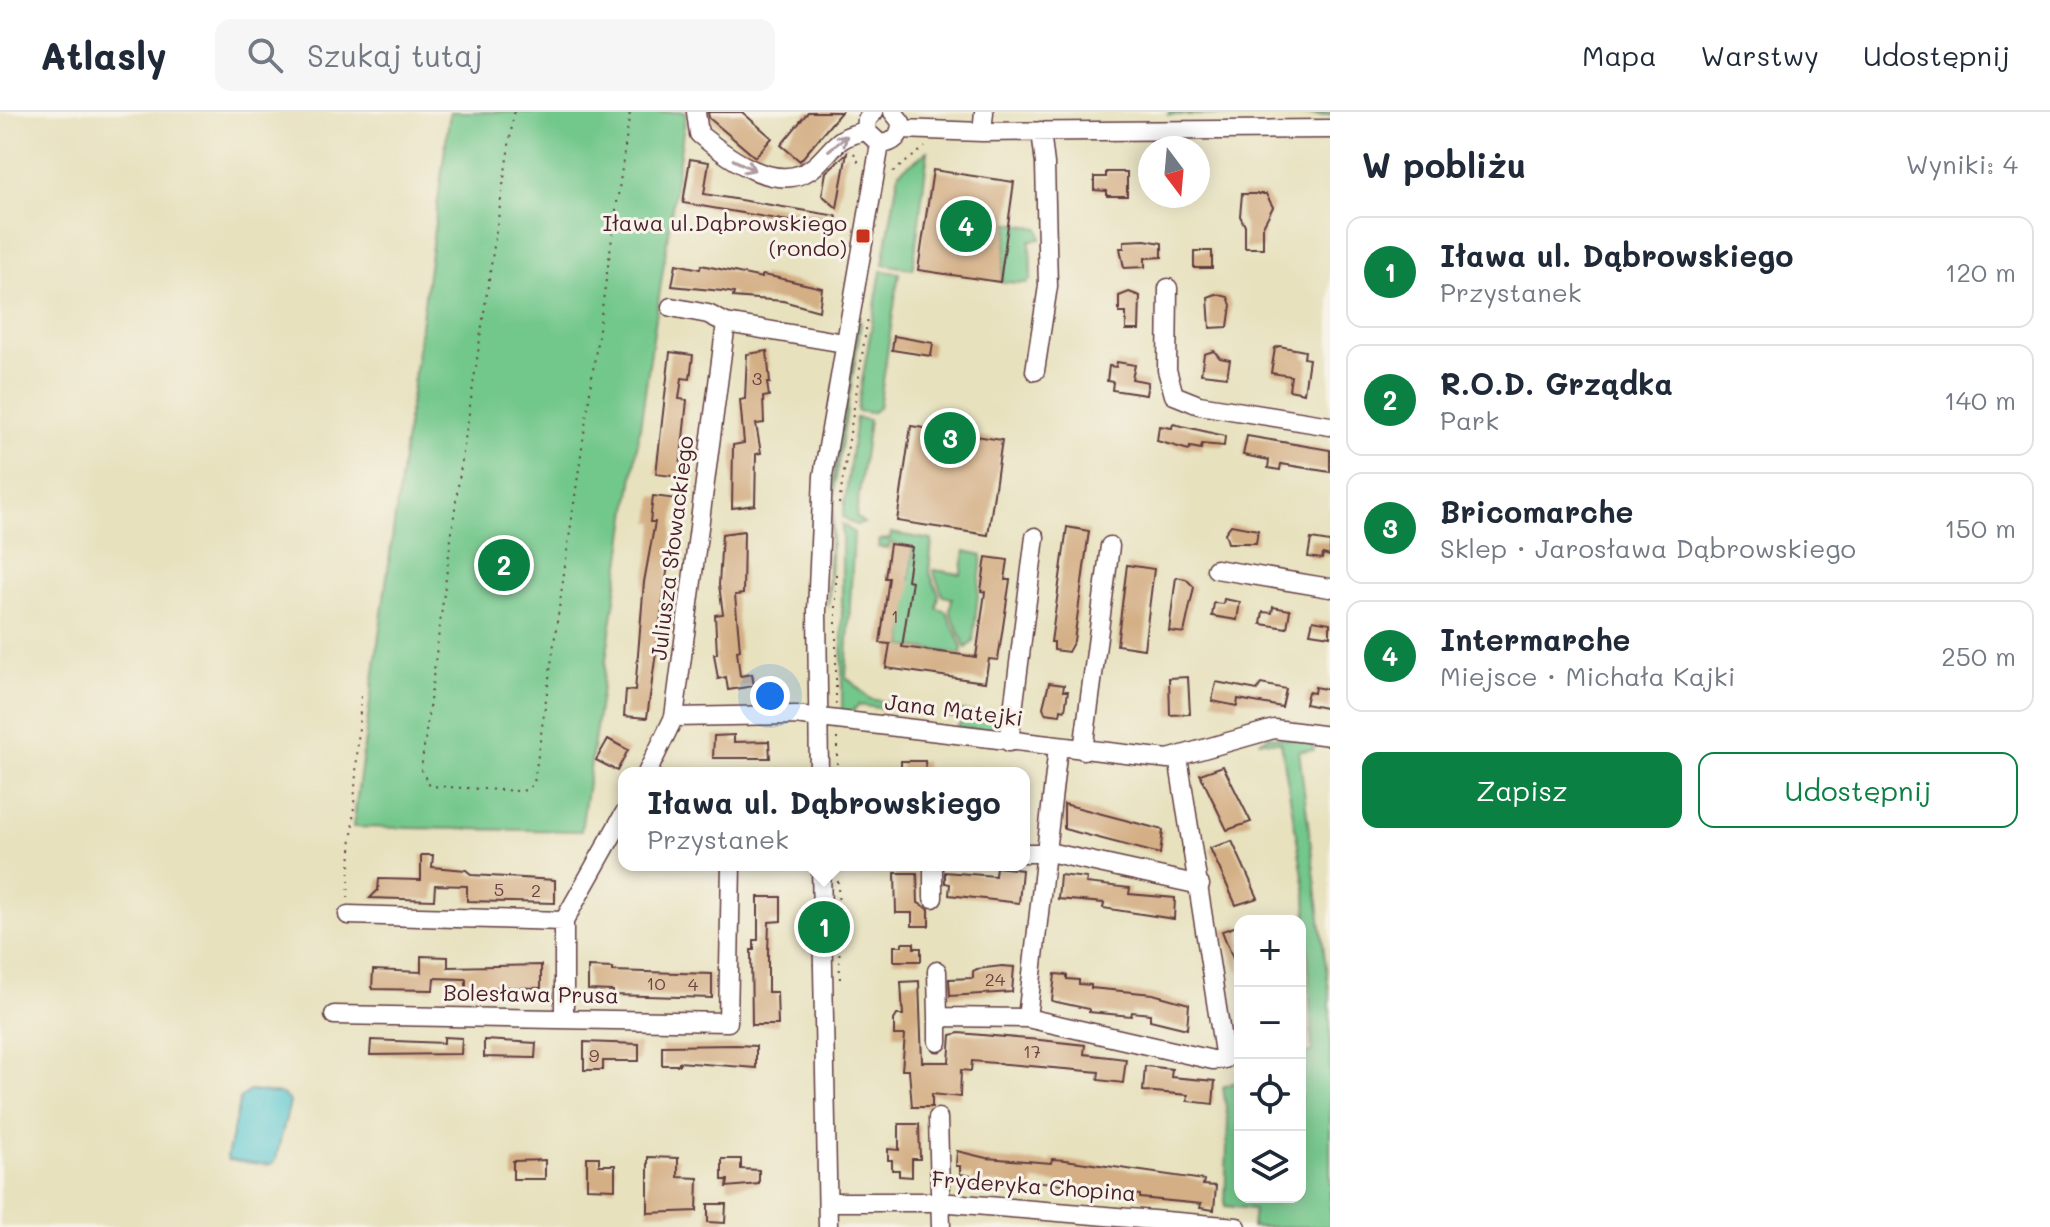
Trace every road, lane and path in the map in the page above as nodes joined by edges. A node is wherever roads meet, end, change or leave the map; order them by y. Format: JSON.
{"nodes":[{"id":1,"x":514,"y":112,"type":"edge"},
{"id":2,"x":630,"y":112,"type":"edge"},
{"id":3,"x":696,"y":112,"type":"edge"},
{"id":4,"x":984,"y":112,"type":"edge"},
{"id":5,"x":897,"y":120,"type":"edge"},
{"id":6,"x":868,"y":123,"type":"edge"},
{"id":7,"x":1330,"y":129,"type":"edge"},
{"id":8,"x":1041,"y":131,"type":"junction"},
{"id":9,"x":982,"y":132,"type":"junction"},
{"id":10,"x":925,"y":143,"type":"dead end"},
{"id":11,"x":853,"y":151,"type":"dead end"},
{"id":12,"x":864,"y":168,"type":"dead end"},
{"id":13,"x":892,"y":174,"type":"dead end"},
{"id":14,"x":1168,"y":288,"type":"dead end"},
{"id":15,"x":671,"y":307,"type":"dead end"},
{"id":16,"x":869,"y":312,"type":"dead end"},
{"id":17,"x":726,"y":323,"type":"junction"},
{"id":18,"x":844,"y":343,"type":"junction"},
{"id":19,"x":1035,"y":371,"type":"dead end"},
{"id":20,"x":1330,"y":426,"type":"edge"},
{"id":21,"x":839,"y":508,"type":"dead end"},
{"id":22,"x":1035,"y":537,"type":"dead end"},
{"id":23,"x":1110,"y":546,"type":"dead end"},
{"id":24,"x":1216,"y":569,"type":"dead end"},
{"id":25,"x":836,"y":571,"type":"dead end"},
{"id":26,"x":1330,"y":588,"type":"edge"},
{"id":27,"x":361,"y":695,"type":"dead end"},
{"id":28,"x":674,"y":717,"type":"junction"},
{"id":29,"x":827,"y":719,"type":"junction"},
{"id":30,"x":1330,"y":736,"type":"edge"},
{"id":31,"x":1009,"y":742,"type":"junction"},
{"id":32,"x":1058,"y":747,"type":"junction"},
{"id":33,"x":1083,"y":750,"type":"junction"},
{"id":34,"x":1178,"y":757,"type":"junction"},
{"id":35,"x":650,"y":767,"type":"edge"},
{"id":36,"x":820,"y":767,"type":"edge"},
{"id":37,"x":836,"y":767,"type":"edge"},
{"id":38,"x":618,"y":825,"type":"edge"},
{"id":39,"x":1034,"y":853,"type":"edge"},
{"id":40,"x":731,"y":871,"type":"edge"},
{"id":41,"x":821,"y":871,"type":"edge"},
{"id":42,"x":933,"y":871,"type":"edge"},
{"id":43,"x":1200,"y":885,"type":"junction"},
{"id":44,"x":933,"y":898,"type":"dead end"},
{"id":45,"x":348,"y":915,"type":"joint"},
{"id":46,"x":564,"y":921,"type":"junction"},
{"id":47,"x":937,"y":971,"type":"dead end"},
{"id":48,"x":334,"y":1015,"type":"dead end"},
{"id":49,"x":938,"y":1017,"type":"junction"},
{"id":50,"x":1027,"y":1018,"type":"junction"},
{"id":51,"x":564,"y":1019,"type":"junction"},
{"id":52,"x":938,"y":1042,"type":"dead end"},
{"id":53,"x":938,"y":1118,"type":"dead end"},
{"id":54,"x":828,"y":1202,"type":"junction"},
{"id":55,"x":939,"y":1202,"type":"junction"},
{"id":56,"x":1135,"y":1223,"type":"edge"},
{"id":57,"x":828,"y":1227,"type":"edge"},
{"id":58,"x":941,"y":1227,"type":"edge"},
{"id":59,"x":1237,"y":1227,"type":"edge"}],
"edges":[{"from":1,"to":2,"type":"path"},
{"from":3,"to":6,"type":"street","one_way":true},
{"from":4,"to":9,"type":"street"},
{"from":5,"to":6,"type":"street"},
{"from":5,"to":9,"type":"street"},
{"from":6,"to":18,"type":"street"},
{"from":7,"to":8,"type":"street"},
{"from":8,"to":9,"type":"street"},
{"from":8,"to":19,"type":"street"},
{"from":10,"to":13,"type":"path"},
{"from":11,"to":12,"type":"path"},
{"from":14,"to":20,"type":"street"},
{"from":15,"to":17,"type":"street"},
{"from":16,"to":21,"type":"path"},
{"from":17,"to":18,"type":"street"},
{"from":17,"to":28,"type":"street","name":"Juliusza Słowackiego"},
{"from":18,"to":29,"type":"street"},
{"from":22,"to":31,"type":"street"},
{"from":23,"to":33,"type":"street"},
{"from":24,"to":26,"type":"street"},
{"from":25,"to":29,"type":"path"},
{"from":27,"to":45,"type":"path"},
{"from":28,"to":29,"type":"street","name":"Jana Matejki"},
{"from":28,"to":35,"type":"street","name":"Juliusza Słowackiego"},
{"from":29,"to":31,"type":"street","name":"Jana Matejki"},
{"from":29,"to":36,"type":"street"},
{"from":29,"to":37,"type":"path"},
{"from":30,"to":34,"type":"street","name":"Jana Matejki"},
{"from":31,"to":32,"type":"street","name":"Jana Matejki"},
{"from":32,"to":33,"type":"street","name":"Jana Matejki"},
{"from":32,"to":39,"type":"street"},
{"from":33,"to":34,"type":"street","name":"Jana Matejki"},
{"from":34,"to":43,"type":"street"},
{"from":38,"to":46,"type":"street"},
{"from":39,"to":43,"type":"street"},
{"from":39,"to":50,"type":"street"},
{"from":40,"to":51,"type":"street","name":"Bolesława Prusa"},
{"from":41,"to":54,"type":"street"},
{"from":42,"to":44,"type":"street"},
{"from":43,"to":50,"type":"street"},
{"from":45,"to":46,"type":"street"},
{"from":46,"to":51,"type":"street"},
{"from":47,"to":49,"type":"street"},
{"from":48,"to":51,"type":"street","name":"Bolesława Prusa"},
{"from":49,"to":50,"type":"street"},
{"from":49,"to":52,"type":"street"},
{"from":53,"to":55,"type":"street"},
{"from":54,"to":55,"type":"street","name":"Fryderyka Chopina"},
{"from":54,"to":57,"type":"street"},
{"from":55,"to":56,"type":"street","name":"Fryderyka Chopina"},
{"from":55,"to":58,"type":"street"},
{"from":56,"to":59,"type":"street","name":"Fryderyka Chopina"}]}
